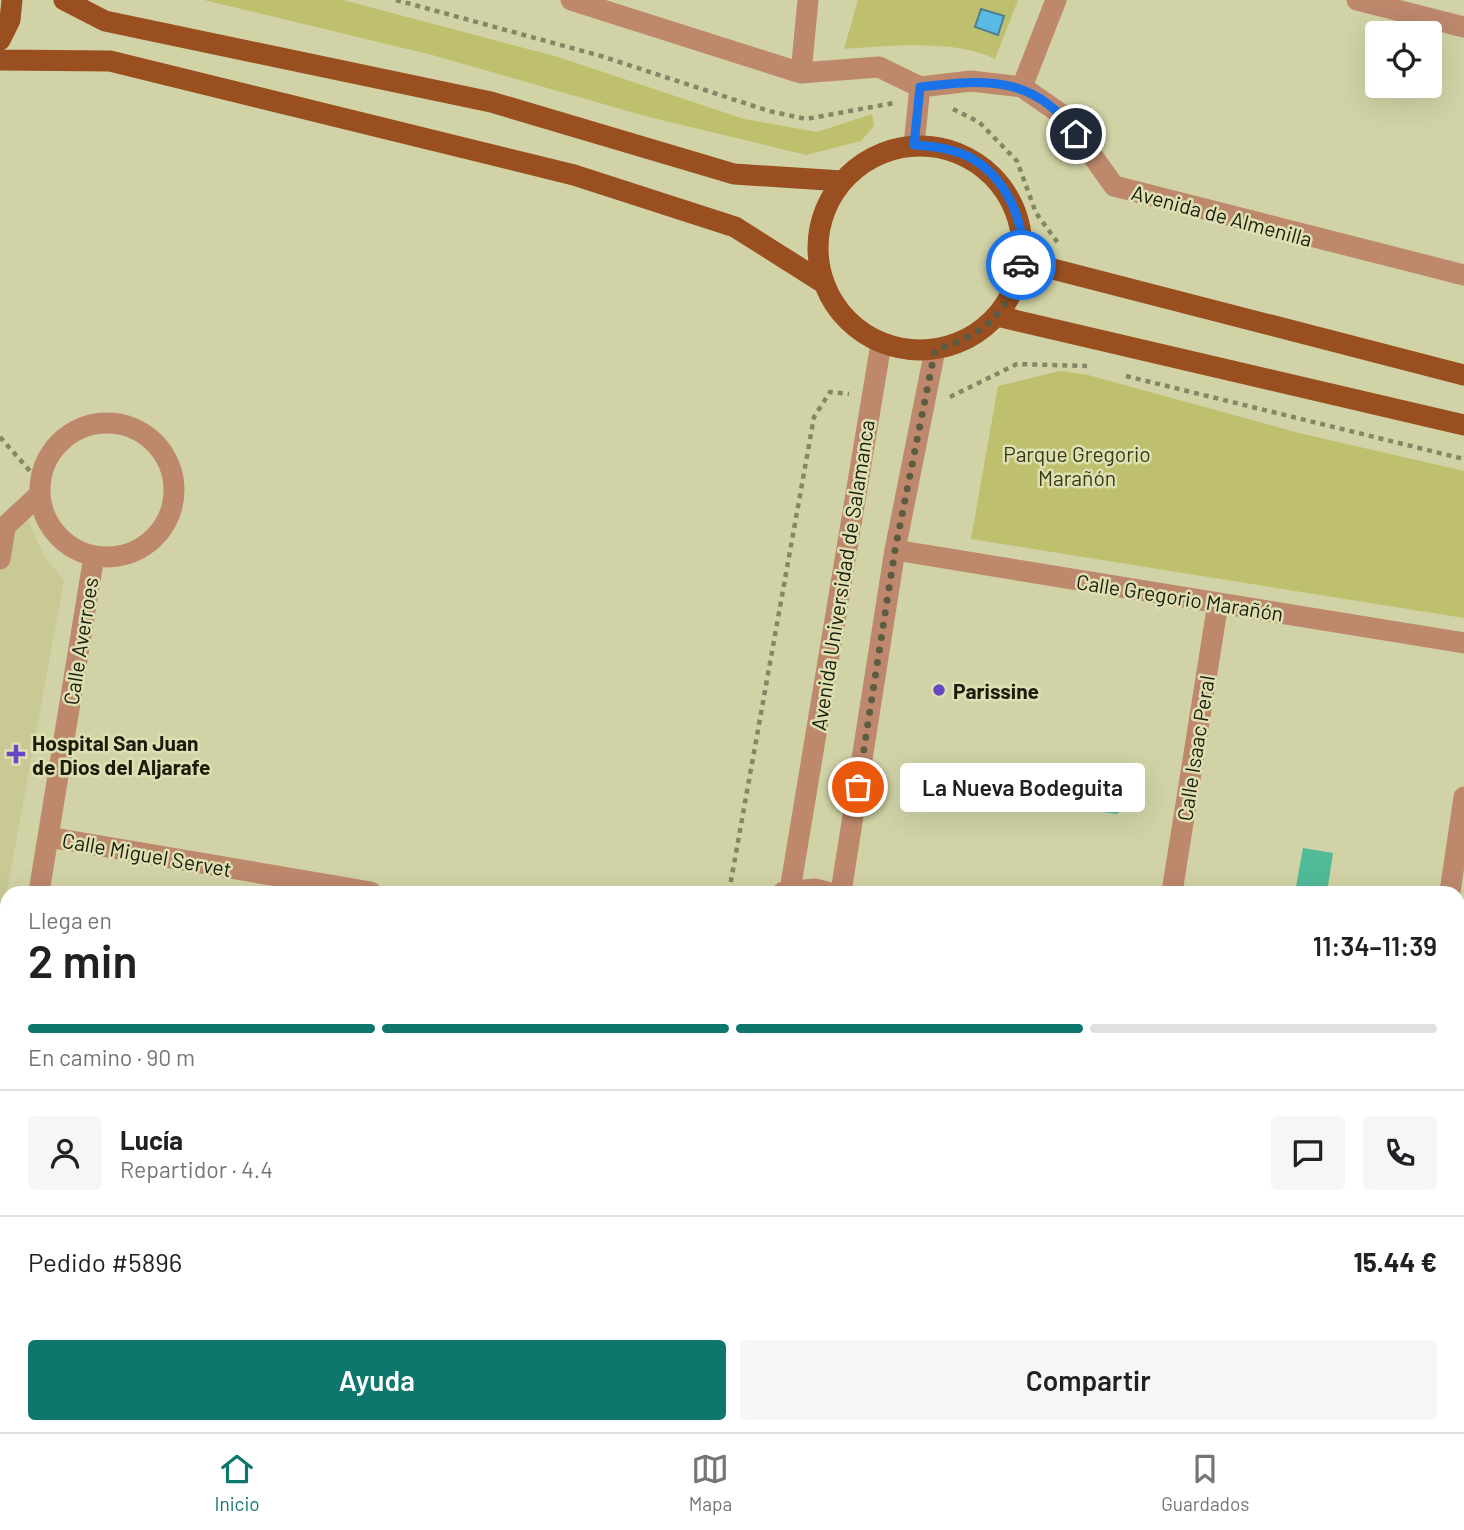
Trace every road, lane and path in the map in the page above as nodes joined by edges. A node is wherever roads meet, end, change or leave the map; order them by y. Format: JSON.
{"nodes":[{"id":1,"x":12,"y":0,"type":"edge"},
{"id":2,"x":64,"y":0,"type":"edge"},
{"id":3,"x":396,"y":0,"type":"edge"},
{"id":4,"x":571,"y":0,"type":"edge"},
{"id":5,"x":808,"y":0,"type":"edge"},
{"id":6,"x":1056,"y":0,"type":"edge"},
{"id":7,"x":1357,"y":0,"type":"edge"},
{"id":8,"x":1464,"y":27,"type":"edge"},
{"id":9,"x":0,"y":40,"type":"edge"},
{"id":10,"x":0,"y":61,"type":"edge"},
{"id":11,"x":801,"y":73,"type":"junction"},
{"id":12,"x":1022,"y":87,"type":"junction"},
{"id":13,"x":919,"y":93,"type":"junction"},
{"id":14,"x":914,"y":145,"type":"junction"},
{"id":15,"x":842,"y":181,"type":"junction"},
{"id":16,"x":1066,"y":247,"type":"dead end"},
{"id":17,"x":1022,"y":261,"type":"junction"},
{"id":18,"x":1464,"y":275,"type":"edge"},
{"id":19,"x":822,"y":282,"type":"junction"},
{"id":20,"x":997,"y":316,"type":"junction"},
{"id":21,"x":881,"y":344,"type":"junction"},
{"id":22,"x":935,"y":350,"type":"junction"},
{"id":23,"x":1096,"y":369,"type":"dead end"},
{"id":24,"x":1118,"y":374,"type":"dead end"},
{"id":25,"x":1464,"y":374,"type":"edge"},
{"id":26,"x":872,"y":396,"type":"junction"},
{"id":27,"x":925,"y":405,"type":"junction"},
{"id":28,"x":1464,"y":425,"type":"edge"},
{"id":29,"x":0,"y":437,"type":"edge"},
{"id":30,"x":1464,"y":459,"type":"edge"},
{"id":31,"x":40,"y":488,"type":"junction"},
{"id":32,"x":2,"y":529,"type":"edge"},
{"id":33,"x":895,"y":550,"type":"junction"},
{"id":34,"x":94,"y":556,"type":"junction"},
{"id":35,"x":0,"y":559,"type":"edge"},
{"id":36,"x":1218,"y":603,"type":"junction"},
{"id":37,"x":1464,"y":643,"type":"edge"},
{"id":38,"x":1464,"y":797,"type":"edge"},
{"id":39,"x":48,"y":837,"type":"junction"},
{"id":40,"x":1460,"y":853,"type":"edge"},
{"id":41,"x":40,"y":886,"type":"edge"},
{"id":42,"x":336,"y":886,"type":"edge"},
{"id":43,"x":730,"y":886,"type":"edge"},
{"id":44,"x":788,"y":886,"type":"edge"},
{"id":45,"x":842,"y":886,"type":"edge"},
{"id":46,"x":1173,"y":886,"type":"edge"},
{"id":47,"x":1452,"y":886,"type":"edge"}],
"edges":[{"from":1,"to":9,"type":"main road"},
{"from":2,"to":15,"type":"main road"},
{"from":3,"to":13,"type":"path"},
{"from":4,"to":11,"type":"street"},
{"from":5,"to":11,"type":"street"},
{"from":6,"to":12,"type":"street"},
{"from":7,"to":8,"type":"street"},
{"from":10,"to":19,"type":"main road"},
{"from":11,"to":13,"type":"street"},
{"from":12,"to":13,"type":"street"},
{"from":12,"to":18,"type":"street","name":"Avenida de Almenilla"},
{"from":13,"to":14,"type":"street"},
{"from":13,"to":16,"type":"path"},
{"from":14,"to":15,"type":"main road"},
{"from":14,"to":17,"type":"main road"},
{"from":15,"to":19,"type":"main road"},
{"from":17,"to":20,"type":"main road"},
{"from":17,"to":25,"type":"main road"},
{"from":19,"to":21,"type":"main road"},
{"from":20,"to":22,"type":"main road"},
{"from":20,"to":28,"type":"main road"},
{"from":21,"to":22,"type":"main road"},
{"from":21,"to":26,"type":"street","name":"Avenida Universidad de Salamanca"},
{"from":22,"to":27,"type":"street"},
{"from":23,"to":27,"type":"path"},
{"from":24,"to":30,"type":"path"},
{"from":26,"to":43,"type":"path"},
{"from":26,"to":44,"type":"street","name":"Avenida Universidad de Salamanca"},
{"from":27,"to":33,"type":"street"},
{"from":29,"to":31,"type":"path"},
{"from":31,"to":32,"type":"street"},
{"from":31,"to":34,"type":"street"},
{"from":31,"to":34,"type":"street"},
{"from":32,"to":35,"type":"street"},
{"from":33,"to":36,"type":"street","name":"Calle Gregorio Marañón"},
{"from":33,"to":45,"type":"street"},
{"from":34,"to":39,"type":"street","name":"Calle Averroes"},
{"from":36,"to":37,"type":"street","name":"Calle Gregorio Marañón"},
{"from":36,"to":46,"type":"street","name":"Calle Isaac Peral"},
{"from":38,"to":40,"type":"street"},
{"from":39,"to":41,"type":"street","name":"Calle Averroes"},
{"from":39,"to":42,"type":"street","name":"Calle Miguel Servet"},
{"from":40,"to":47,"type":"street"}]}
